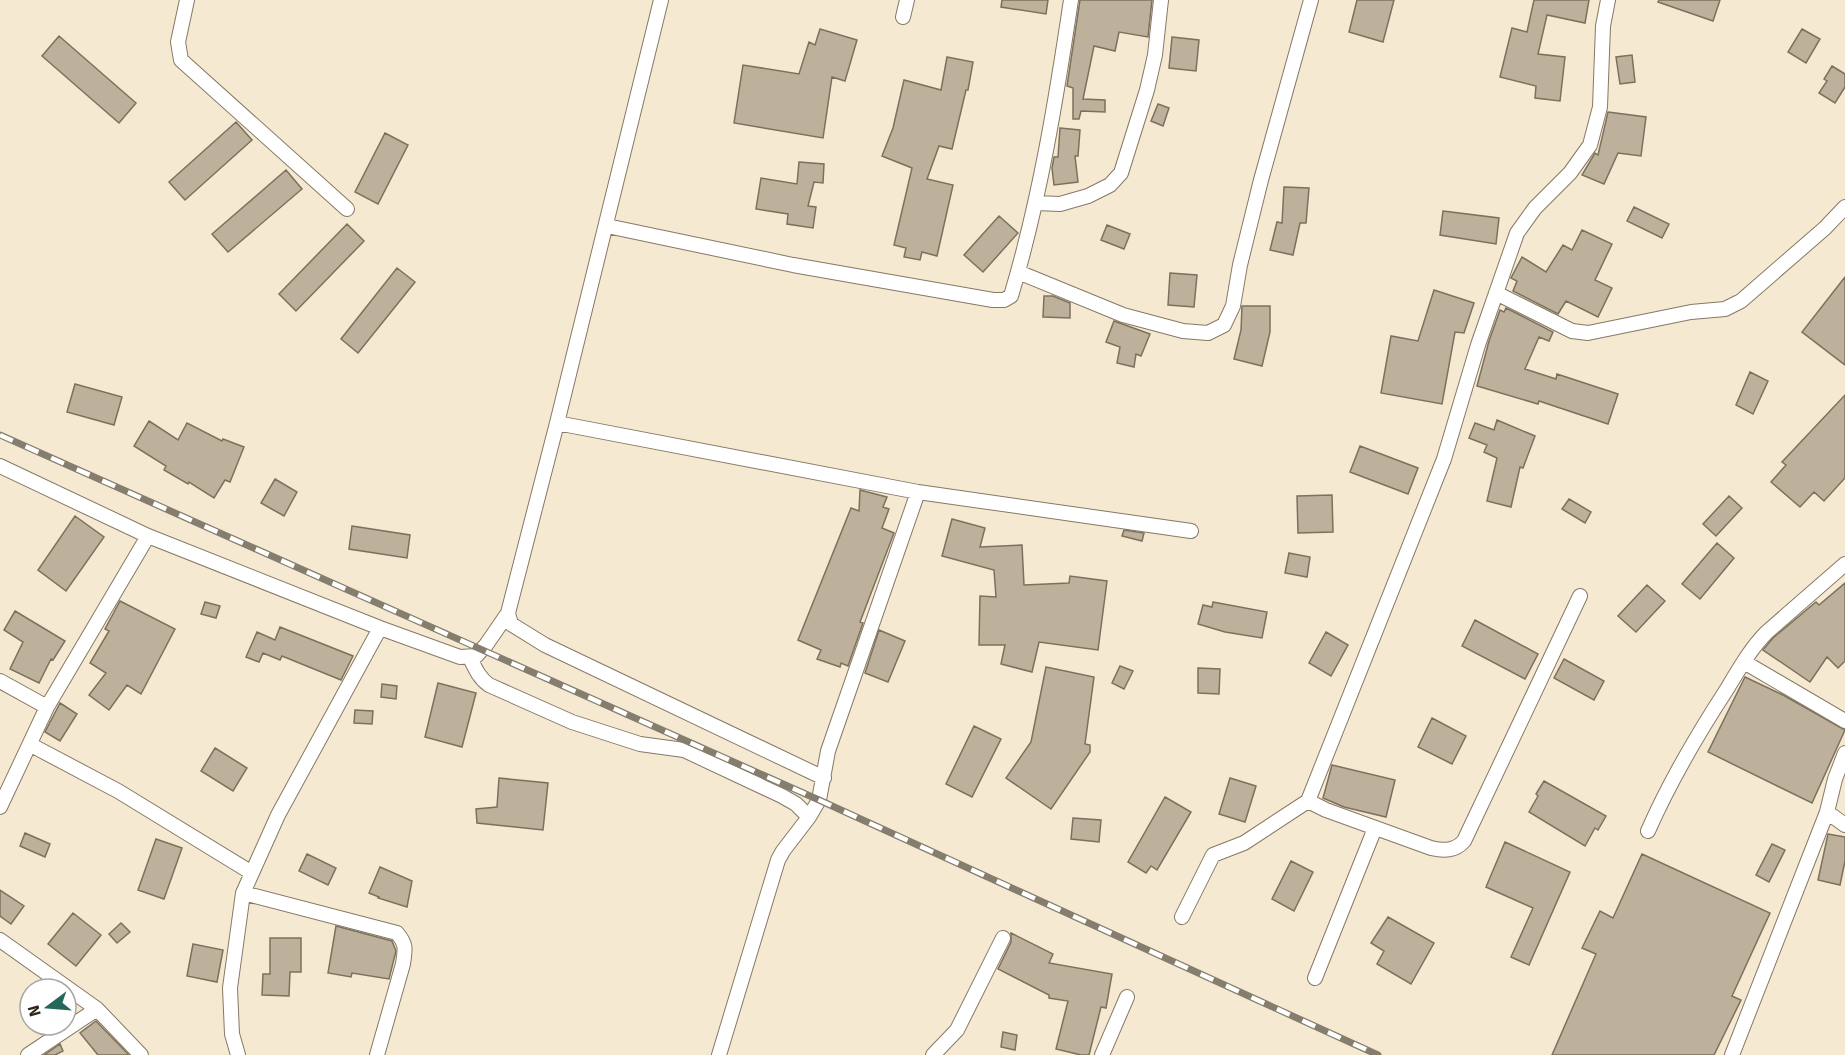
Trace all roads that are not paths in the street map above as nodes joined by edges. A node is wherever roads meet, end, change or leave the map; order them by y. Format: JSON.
{"nodes":[{"id":1,"x":187,"y":0,"type":"edge"},
{"id":2,"x":661,"y":0,"type":"edge"},
{"id":3,"x":907,"y":0,"type":"edge"},
{"id":4,"x":1071,"y":0,"type":"edge"},
{"id":5,"x":1161,"y":0,"type":"edge"},
{"id":6,"x":1311,"y":0,"type":"edge"},
{"id":7,"x":1608,"y":0,"type":"edge"},
{"id":8,"x":903,"y":17,"type":"dead end"},
{"id":9,"x":1035,"y":203,"type":"junction"},
{"id":10,"x":1845,"y":207,"type":"edge"},
{"id":11,"x":347,"y":210,"type":"dead end"},
{"id":12,"x":607,"y":226,"type":"junction"},
{"id":13,"x":1018,"y":272,"type":"junction"},
{"id":14,"x":1496,"y":294,"type":"junction"},
{"id":15,"x":557,"y":423,"type":"junction"},
{"id":16,"x":0,"y":466,"type":"edge"},
{"id":17,"x":918,"y":492,"type":"junction"},
{"id":18,"x":1191,"y":531,"type":"dead end"},
{"id":19,"x":148,"y":536,"type":"junction"},
{"id":20,"x":1845,"y":564,"type":"edge"},
{"id":21,"x":1580,"y":596,"type":"dead end"},
{"id":22,"x":508,"y":613,"type":"junction"},
{"id":23,"x":380,"y":628,"type":"junction"},
{"id":24,"x":470,"y":658,"type":"junction"},
{"id":25,"x":1744,"y":662,"type":"junction"},
{"id":26,"x":0,"y":681,"type":"edge"},
{"id":27,"x":47,"y":707,"type":"junction"},
{"id":28,"x":1845,"y":721,"type":"edge"},
{"id":29,"x":31,"y":744,"type":"junction"},
{"id":30,"x":1845,"y":753,"type":"edge"},
{"id":31,"x":824,"y":778,"type":"junction"},
{"id":32,"x":1308,"y":801,"type":"junction"},
{"id":33,"x":0,"y":807,"type":"edge"},
{"id":34,"x":1827,"y":812,"type":"junction"},
{"id":35,"x":809,"y":817,"type":"junction"},
{"id":36,"x":1845,"y":825,"type":"edge"},
{"id":37,"x":1375,"y":828,"type":"junction"},
{"id":38,"x":1648,"y":831,"type":"dead end"},
{"id":39,"x":252,"y":873,"type":"junction"},
{"id":40,"x":243,"y":893,"type":"junction"},
{"id":41,"x":1182,"y":917,"type":"dead end"},
{"id":42,"x":1003,"y":938,"type":"dead end"},
{"id":43,"x":0,"y":940,"type":"edge"},
{"id":44,"x":1315,"y":978,"type":"dead end"},
{"id":45,"x":1127,"y":997,"type":"dead end"},
{"id":46,"x":97,"y":1009,"type":"junction"},
{"id":47,"x":28,"y":1055,"type":"edge"},
{"id":48,"x":141,"y":1055,"type":"edge"},
{"id":49,"x":238,"y":1055,"type":"edge"},
{"id":50,"x":377,"y":1055,"type":"edge"},
{"id":51,"x":719,"y":1055,"type":"edge"},
{"id":52,"x":933,"y":1055,"type":"edge"},
{"id":53,"x":1102,"y":1055,"type":"edge"},
{"id":54,"x":1732,"y":1055,"type":"edge"}],
"edges":[{"from":1,"to":11,"type":"street"},
{"from":2,"to":12,"type":"street"},
{"from":3,"to":8,"type":"street"},
{"from":4,"to":9,"type":"street"},
{"from":5,"to":9,"type":"street"},
{"from":6,"to":13,"type":"street"},
{"from":7,"to":14,"type":"street"},
{"from":9,"to":13,"type":"street"},
{"from":10,"to":14,"type":"street"},
{"from":12,"to":13,"type":"street"},
{"from":12,"to":15,"type":"street"},
{"from":14,"to":32,"type":"street"},
{"from":15,"to":17,"type":"street"},
{"from":15,"to":22,"type":"street"},
{"from":16,"to":19,"type":"street"},
{"from":17,"to":18,"type":"street"},
{"from":17,"to":31,"type":"street"},
{"from":19,"to":23,"type":"street"},
{"from":19,"to":27,"type":"street"},
{"from":20,"to":25,"type":"street"},
{"from":21,"to":37,"type":"street"},
{"from":22,"to":24,"type":"street"},
{"from":22,"to":31,"type":"street"},
{"from":23,"to":24,"type":"street"},
{"from":23,"to":39,"type":"street"},
{"from":24,"to":35,"type":"street"},
{"from":25,"to":28,"type":"street"},
{"from":25,"to":38,"type":"street"},
{"from":26,"to":27,"type":"street"},
{"from":27,"to":29,"type":"street"},
{"from":29,"to":33,"type":"street"},
{"from":29,"to":39,"type":"street"},
{"from":30,"to":34,"type":"street"},
{"from":31,"to":35,"type":"street"},
{"from":32,"to":37,"type":"street"},
{"from":32,"to":41,"type":"street"},
{"from":34,"to":36,"type":"street"},
{"from":34,"to":54,"type":"street"},
{"from":35,"to":51,"type":"street"},
{"from":37,"to":44,"type":"street"},
{"from":39,"to":40,"type":"street"},
{"from":40,"to":49,"type":"street"},
{"from":40,"to":50,"type":"street"},
{"from":42,"to":52,"type":"street"},
{"from":43,"to":46,"type":"street"},
{"from":45,"to":53,"type":"street"},
{"from":46,"to":47,"type":"street"},
{"from":46,"to":48,"type":"street"}]}
